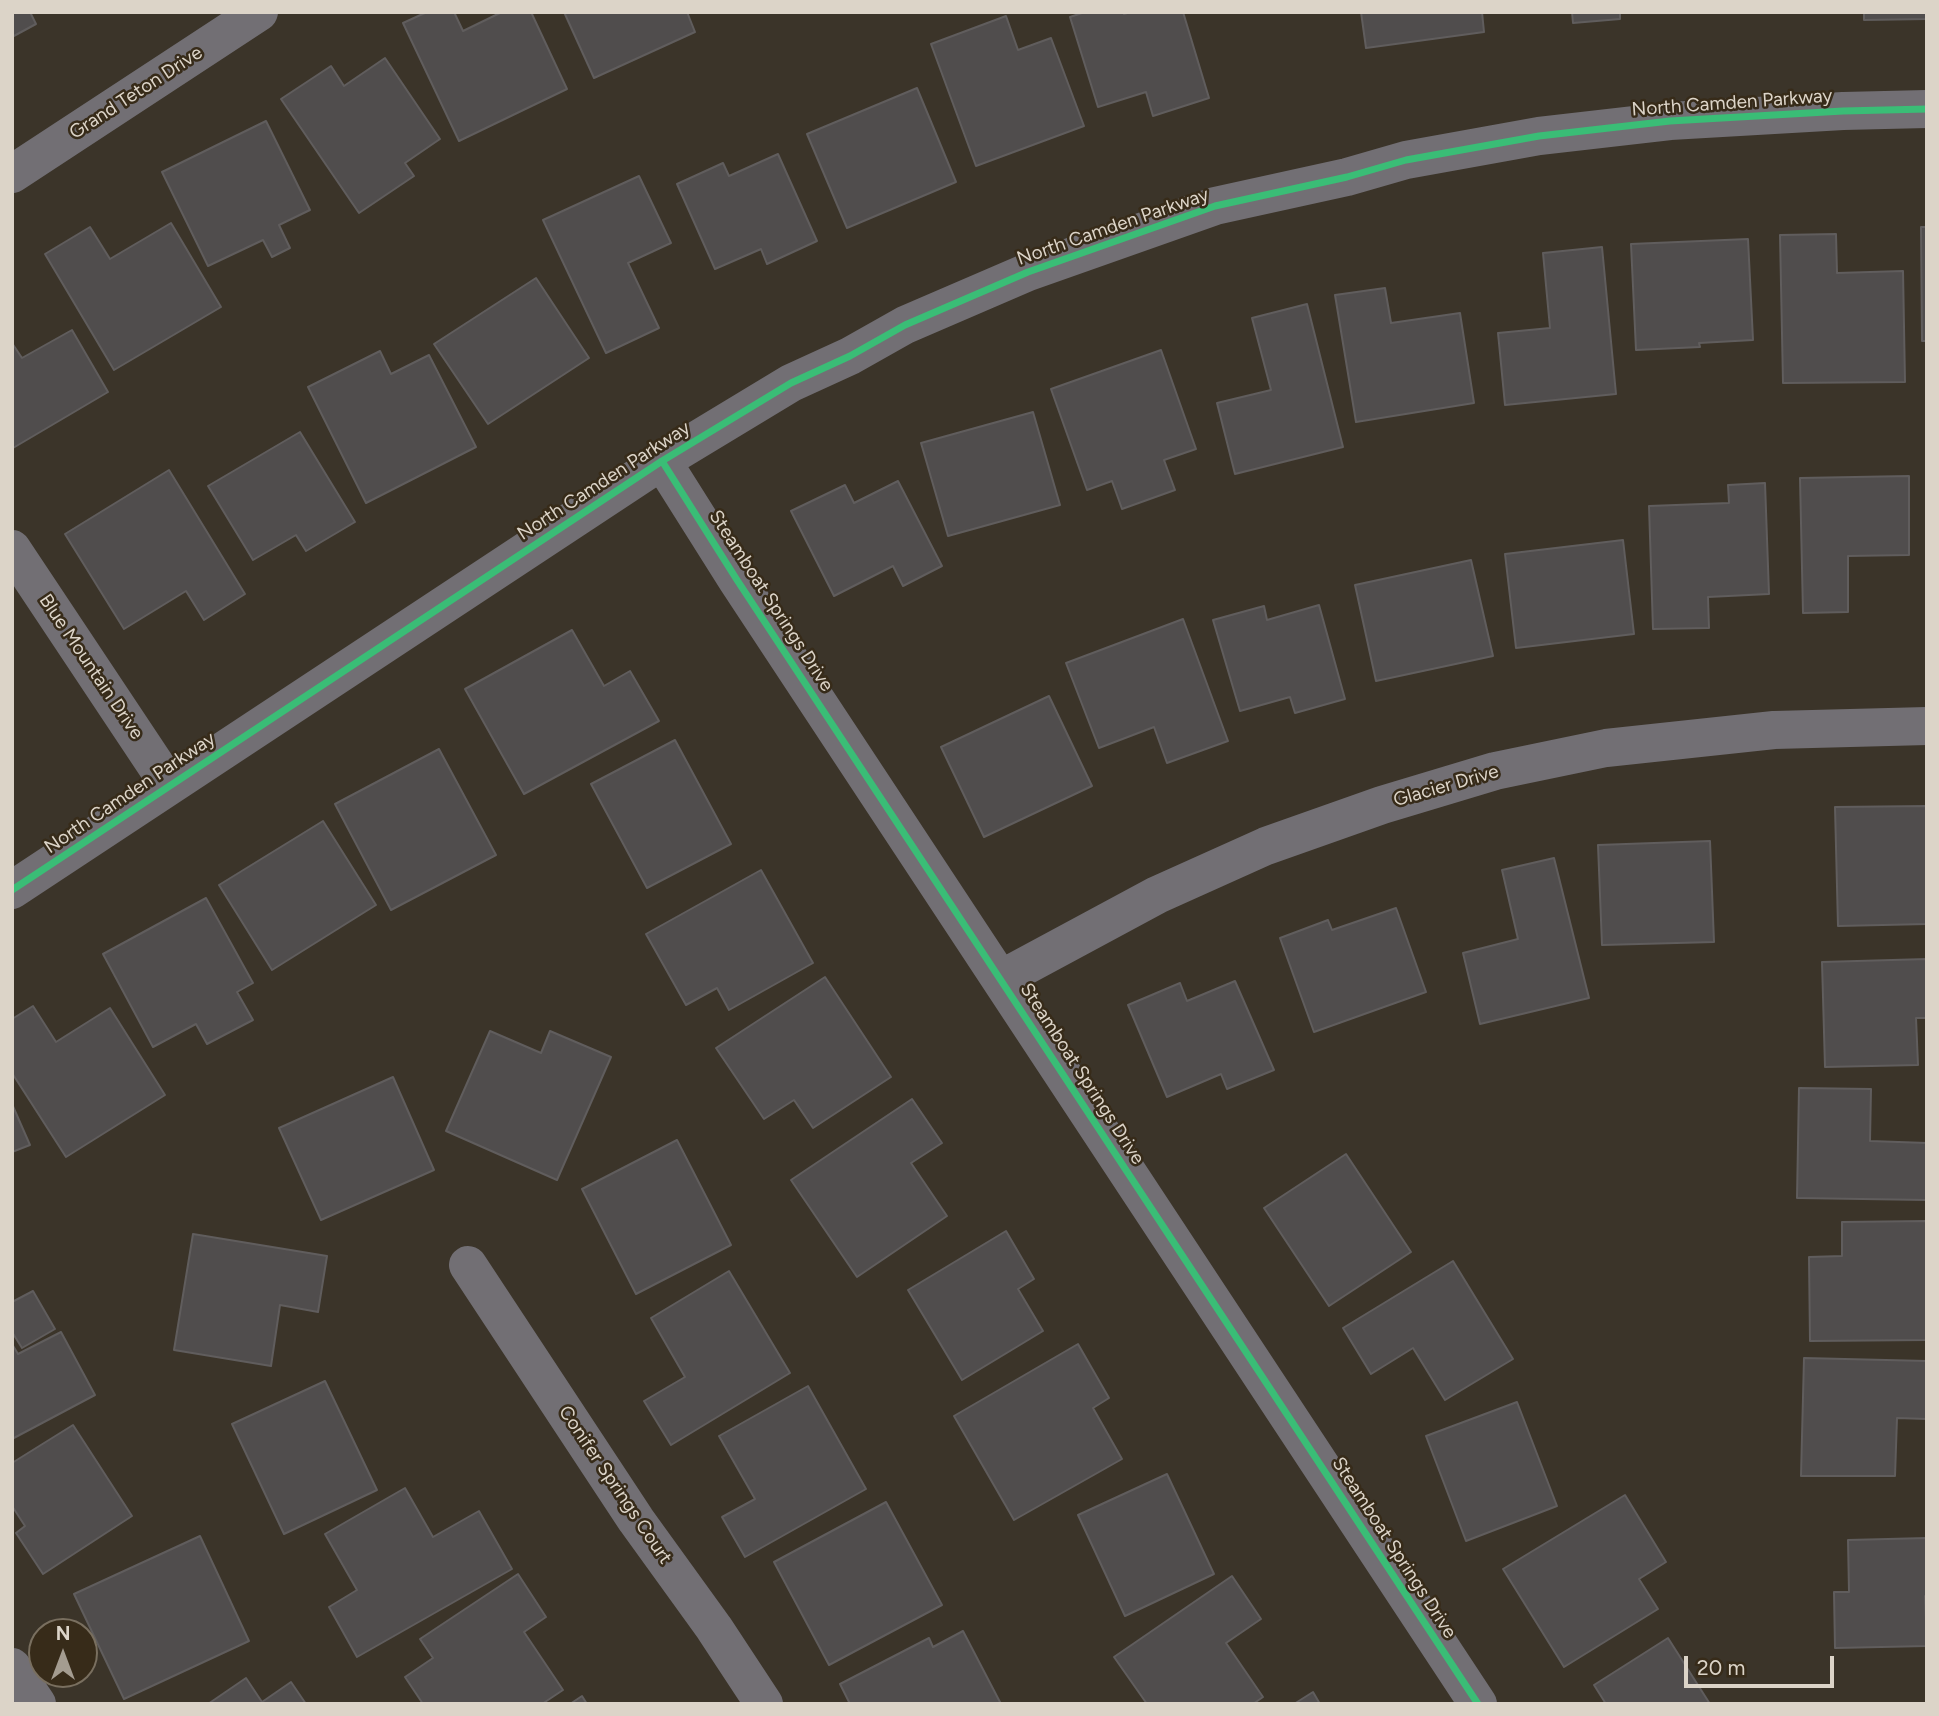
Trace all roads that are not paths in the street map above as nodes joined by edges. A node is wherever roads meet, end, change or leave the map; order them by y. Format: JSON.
{"nodes":[{"id":1,"x":259,"y":12,"type":"edge"},
{"id":2,"x":1927,"y":109,"type":"edge"},
{"id":3,"x":12,"y":174,"type":"edge"},
{"id":4,"x":662,"y":461,"type":"junction"},
{"id":5,"x":12,"y":549,"type":"edge"},
{"id":6,"x":1927,"y":726,"type":"edge"},
{"id":7,"x":169,"y":785,"type":"junction"},
{"id":8,"x":12,"y":890,"type":"edge"},
{"id":9,"x":1001,"y":979,"type":"junction"},
{"id":10,"x":468,"y":1265,"type":"dead end"},
{"id":11,"x":12,"y":1667,"type":"edge"},
{"id":12,"x":37,"y":1704,"type":"edge"},
{"id":13,"x":764,"y":1704,"type":"edge"},
{"id":14,"x":1478,"y":1704,"type":"edge"}],
"edges":[{"from":1,"to":3,"type":"street","name":"Grand Teton Drive"},
{"from":2,"to":4,"type":"street","name":"North Camden Parkway"},
{"from":4,"to":7,"type":"street","name":"North Camden Parkway"},
{"from":4,"to":9,"type":"street","name":"Steamboat Springs Drive"},
{"from":5,"to":7,"type":"street","name":"Blue Mountain Drive"},
{"from":6,"to":9,"type":"street","name":"Glacier Drive"},
{"from":7,"to":8,"type":"street","name":"North Camden Parkway"},
{"from":9,"to":14,"type":"street","name":"Steamboat Springs Drive"},
{"from":10,"to":13,"type":"street","name":"Conifer Springs Court"},
{"from":11,"to":12,"type":"street"}]}
